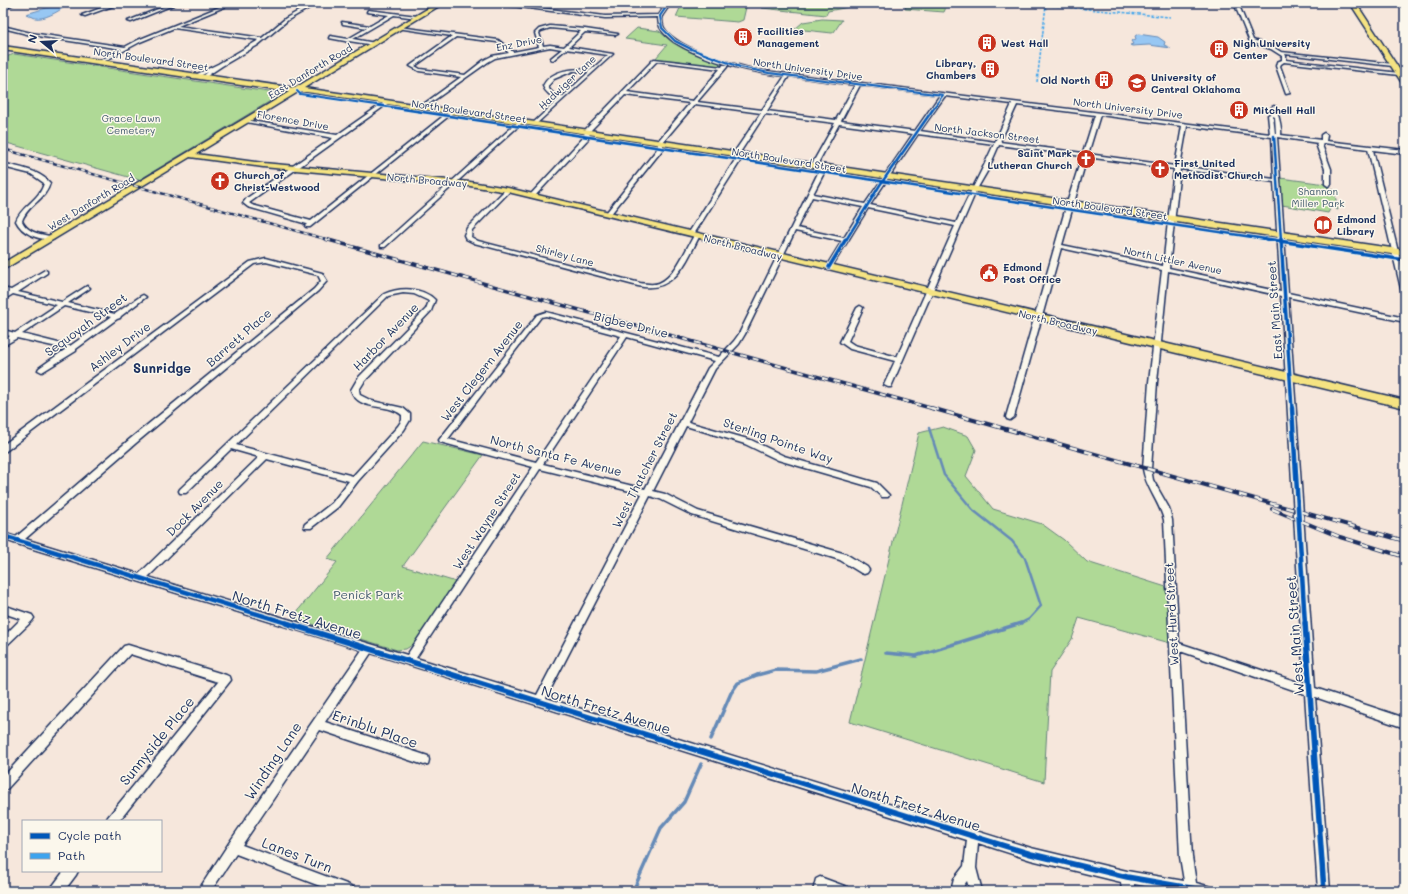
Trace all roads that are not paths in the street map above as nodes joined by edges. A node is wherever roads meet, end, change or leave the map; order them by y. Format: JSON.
{"nodes":[{"id":1,"x":13,"y":3,"type":"edge"},
{"id":2,"x":119,"y":3,"type":"edge"},
{"id":3,"x":176,"y":3,"type":"edge"},
{"id":4,"x":232,"y":3,"type":"edge"},
{"id":5,"x":316,"y":3,"type":"edge"},
{"id":6,"x":441,"y":3,"type":"edge"},
{"id":7,"x":492,"y":3,"type":"edge"},
{"id":8,"x":669,"y":3,"type":"edge"},
{"id":9,"x":1236,"y":3,"type":"edge"},
{"id":10,"x":1353,"y":3,"type":"edge"},
{"id":11,"x":3,"y":9,"type":"edge"},
{"id":12,"x":368,"y":10,"type":"dead end"},
{"id":13,"x":393,"y":14,"type":"junction"},
{"id":14,"x":84,"y":15,"type":"dead end"},
{"id":15,"x":660,"y":16,"type":"junction"},
{"id":16,"x":417,"y":17,"type":"junction"},
{"id":17,"x":130,"y":20,"type":"dead end"},
{"id":18,"x":343,"y":23,"type":"dead end"},
{"id":19,"x":173,"y":26,"type":"junction"},
{"id":20,"x":4,"y":27,"type":"edge"},
{"id":21,"x":371,"y":27,"type":"junction"},
{"id":22,"x":399,"y":28,"type":"junction"},
{"id":23,"x":585,"y":30,"type":"junction"},
{"id":24,"x":616,"y":34,"type":"dead end"},
{"id":25,"x":454,"y":35,"type":"junction"},
{"id":26,"x":330,"y":37,"type":"dead end"},
{"id":27,"x":263,"y":39,"type":"junction"},
{"id":28,"x":347,"y":41,"type":"junction"},
{"id":29,"x":374,"y":44,"type":"junction"},
{"id":30,"x":541,"y":47,"type":"junction"},
{"id":31,"x":3,"y":48,"type":"edge"},
{"id":32,"x":124,"y":48,"type":"junction"},
{"id":33,"x":564,"y":48,"type":"junction"},
{"id":34,"x":512,"y":53,"type":"junction"},
{"id":35,"x":611,"y":54,"type":"joint"},
{"id":36,"x":1283,"y":54,"type":"junction"},
{"id":37,"x":552,"y":59,"type":"dead end"},
{"id":38,"x":1284,"y":61,"type":"junction"},
{"id":39,"x":101,"y":62,"type":"junction"},
{"id":40,"x":728,"y":63,"type":"junction"},
{"id":41,"x":220,"y":65,"type":"junction"},
{"id":42,"x":1393,"y":65,"type":"junction"},
{"id":43,"x":722,"y":68,"type":"junction"},
{"id":44,"x":592,"y":71,"type":"junction"},
{"id":45,"x":1399,"y":74,"type":"junction"},
{"id":46,"x":195,"y":76,"type":"junction"},
{"id":47,"x":465,"y":76,"type":"junction"},
{"id":48,"x":788,"y":76,"type":"junction"},
{"id":49,"x":204,"y":77,"type":"junction"},
{"id":50,"x":1405,"y":83,"type":"edge"},
{"id":51,"x":858,"y":84,"type":"junction"},
{"id":52,"x":297,"y":91,"type":"junction"},
{"id":53,"x":623,"y":92,"type":"junction"},
{"id":54,"x":1288,"y":93,"type":"dead end"},
{"id":55,"x":943,"y":95,"type":"junction"},
{"id":56,"x":562,"y":99,"type":"junction"},
{"id":57,"x":694,"y":101,"type":"junction"},
{"id":58,"x":388,"y":102,"type":"junction"},
{"id":59,"x":1015,"y":103,"type":"junction"},
{"id":60,"x":381,"y":106,"type":"junction"},
{"id":61,"x":1274,"y":107,"type":"dead end"},
{"id":62,"x":423,"y":110,"type":"junction"},
{"id":63,"x":765,"y":111,"type":"junction"},
{"id":64,"x":1098,"y":113,"type":"junction"},
{"id":65,"x":451,"y":114,"type":"junction"},
{"id":66,"x":246,"y":121,"type":"junction"},
{"id":67,"x":840,"y":121,"type":"junction"},
{"id":68,"x":518,"y":124,"type":"junction"},
{"id":69,"x":1185,"y":124,"type":"junction"},
{"id":70,"x":536,"y":127,"type":"junction"},
{"id":71,"x":917,"y":132,"type":"junction"},
{"id":72,"x":587,"y":134,"type":"junction"},
{"id":73,"x":1324,"y":135,"type":"dead end"},
{"id":74,"x":1274,"y":136,"type":"junction"},
{"id":75,"x":337,"y":137,"type":"junction"},
{"id":76,"x":1322,"y":142,"type":"junction"},
{"id":77,"x":997,"y":143,"type":"junction"},
{"id":78,"x":660,"y":145,"type":"junction"},
{"id":79,"x":1370,"y":148,"type":"junction"},
{"id":80,"x":1405,"y":152,"type":"edge"},
{"id":81,"x":190,"y":154,"type":"junction"},
{"id":82,"x":1084,"y":155,"type":"junction"},
{"id":83,"x":737,"y":157,"type":"junction"},
{"id":84,"x":3,"y":165,"type":"edge"},
{"id":85,"x":814,"y":166,"type":"junction"},
{"id":86,"x":293,"y":168,"type":"junction"},
{"id":87,"x":1177,"y":168,"type":"junction"},
{"id":88,"x":821,"y":173,"type":"junction"},
{"id":89,"x":372,"y":175,"type":"junction"},
{"id":90,"x":884,"y":179,"type":"junction"},
{"id":91,"x":1277,"y":181,"type":"junction"},
{"id":92,"x":453,"y":183,"type":"junction"},
{"id":93,"x":1328,"y":184,"type":"dead end"},
{"id":94,"x":508,"y":190,"type":"junction"},
{"id":95,"x":973,"y":192,"type":"junction"},
{"id":96,"x":810,"y":195,"type":"junction"},
{"id":97,"x":532,"y":196,"type":"junction"},
{"id":98,"x":867,"y":206,"type":"junction"},
{"id":99,"x":1069,"y":206,"type":"junction"},
{"id":100,"x":608,"y":214,"type":"junction"},
{"id":101,"x":1171,"y":221,"type":"junction"},
{"id":102,"x":959,"y":225,"type":"junction"},
{"id":103,"x":793,"y":229,"type":"junction"},
{"id":104,"x":694,"y":235,"type":"junction"},
{"id":105,"x":52,"y":238,"type":"junction"},
{"id":106,"x":1280,"y":238,"type":"junction"},
{"id":107,"x":846,"y":240,"type":"junction"},
{"id":108,"x":383,"y":246,"type":"dead end"},
{"id":109,"x":1058,"y":246,"type":"junction"},
{"id":110,"x":1405,"y":253,"type":"edge"},
{"id":111,"x":780,"y":256,"type":"junction"},
{"id":112,"x":1399,"y":256,"type":"edge"},
{"id":113,"x":252,"y":263,"type":"joint"},
{"id":114,"x":3,"y":267,"type":"edge"},
{"id":115,"x":829,"y":267,"type":"junction"},
{"id":116,"x":1166,"y":269,"type":"junction"},
{"id":117,"x":45,"y":272,"type":"dead end"},
{"id":118,"x":87,"y":288,"type":"dead end"},
{"id":119,"x":3,"y":290,"type":"edge"},
{"id":120,"x":930,"y":291,"type":"junction"},
{"id":121,"x":12,"y":292,"type":"junction"},
{"id":122,"x":1284,"y":294,"type":"junction"},
{"id":123,"x":1405,"y":294,"type":"edge"},
{"id":124,"x":143,"y":297,"type":"dead end"},
{"id":125,"x":3,"y":298,"type":"edge"},
{"id":126,"x":64,"y":304,"type":"junction"},
{"id":127,"x":860,"y":308,"type":"dead end"},
{"id":128,"x":539,"y":316,"type":"joint"},
{"id":129,"x":118,"y":317,"type":"junction"},
{"id":130,"x":1039,"y":317,"type":"junction"},
{"id":131,"x":1405,"y":320,"type":"edge"},
{"id":132,"x":3,"y":332,"type":"edge"},
{"id":133,"x":625,"y":335,"type":"junction"},
{"id":134,"x":16,"y":336,"type":"junction"},
{"id":135,"x":3,"y":344,"type":"edge"},
{"id":136,"x":1158,"y":345,"type":"junction"},
{"id":137,"x":73,"y":349,"type":"junction"},
{"id":138,"x":718,"y":359,"type":"junction"},
{"id":139,"x":899,"y":360,"type":"junction"},
{"id":140,"x":42,"y":370,"type":"dead end"},
{"id":141,"x":1290,"y":377,"type":"junction"},
{"id":142,"x":888,"y":385,"type":"dead end"},
{"id":143,"x":1405,"y":404,"type":"edge"},
{"id":144,"x":1010,"y":417,"type":"dead end"},
{"id":145,"x":683,"y":423,"type":"junction"},
{"id":146,"x":443,"y":440,"type":"joint"},
{"id":147,"x":230,"y":446,"type":"junction"},
{"id":148,"x":3,"y":449,"type":"edge"},
{"id":149,"x":266,"y":455,"type":"junction"},
{"id":150,"x":538,"y":466,"type":"junction"},
{"id":151,"x":355,"y":478,"type":"junction"},
{"id":152,"x":183,"y":491,"type":"dead end"},
{"id":153,"x":647,"y":492,"type":"junction"},
{"id":154,"x":885,"y":495,"type":"dead end"},
{"id":155,"x":308,"y":526,"type":"dead end"},
{"id":156,"x":3,"y":536,"type":"edge"},
{"id":157,"x":17,"y":541,"type":"junction"},
{"id":158,"x":864,"y":570,"type":"dead end"},
{"id":159,"x":142,"y":578,"type":"junction"},
{"id":160,"x":3,"y":609,"type":"edge"},
{"id":161,"x":3,"y":643,"type":"edge"},
{"id":162,"x":1174,"y":645,"type":"junction"},
{"id":163,"x":369,"y":648,"type":"junction"},
{"id":164,"x":409,"y":660,"type":"junction"},
{"id":165,"x":1310,"y":691,"type":"junction"},
{"id":166,"x":539,"y":701,"type":"junction"},
{"id":167,"x":1405,"y":723,"type":"edge"},
{"id":168,"x":317,"y":724,"type":"junction"},
{"id":169,"x":424,"y":760,"type":"dead end"},
{"id":170,"x":3,"y":785,"type":"edge"},
{"id":171,"x":113,"y":820,"type":"edge"},
{"id":172,"x":973,"y":836,"type":"junction"},
{"id":173,"x":233,"y":847,"type":"junction"},
{"id":174,"x":970,"y":868,"type":"junction"},
{"id":175,"x":71,"y":872,"type":"edge"},
{"id":176,"x":1127,"y":877,"type":"junction"},
{"id":177,"x":820,"y":887,"type":"edge"},
{"id":178,"x":1191,"y":888,"type":"junction"},
{"id":179,"x":56,"y":891,"type":"edge"},
{"id":180,"x":204,"y":891,"type":"edge"},
{"id":181,"x":349,"y":891,"type":"edge"},
{"id":182,"x":843,"y":891,"type":"edge"},
{"id":183,"x":957,"y":891,"type":"edge"},
{"id":184,"x":976,"y":891,"type":"edge"},
{"id":185,"x":1128,"y":891,"type":"edge"},
{"id":186,"x":1207,"y":891,"type":"edge"},
{"id":187,"x":1324,"y":891,"type":"edge"}],
"edges":[{"from":1,"to":11,"type":"street"},
{"from":2,"to":14,"type":"street"},
{"from":3,"to":17,"type":"street"},
{"from":4,"to":19,"type":"street"},
{"from":5,"to":27,"type":"street"},
{"from":6,"to":16,"type":"main road","name":"East Danforth Road"},
{"from":7,"to":15,"type":"street"},
{"from":8,"to":15,"type":"street"},
{"from":9,"to":36,"type":"street"},
{"from":10,"to":42,"type":"main road"},
{"from":12,"to":13,"type":"street"},
{"from":13,"to":16,"type":"street"},
{"from":13,"to":21,"type":"street"},
{"from":15,"to":40,"type":"street","name":"North University Drive"},
{"from":16,"to":22,"type":"main road","name":"East Danforth Road"},
{"from":18,"to":21,"type":"street"},
{"from":19,"to":27,"type":"street"},
{"from":19,"to":32,"type":"street"},
{"from":20,"to":32,"type":"street"},
{"from":21,"to":28,"type":"street"},
{"from":22,"to":25,"type":"street"},
{"from":22,"to":29,"type":"main road","name":"East Danforth Road"},
{"from":23,"to":24,"type":"street"},
{"from":23,"to":30,"type":"street"},
{"from":23,"to":33,"type":"street"},
{"from":25,"to":34,"type":"street"},
{"from":25,"to":47,"type":"street"},
{"from":26,"to":28,"type":"street"},
{"from":27,"to":41,"type":"street"},
{"from":28,"to":29,"type":"street"},
{"from":29,"to":52,"type":"main road","name":"East Danforth Road"},
{"from":30,"to":33,"type":"street","name":"Enz Drive"},
{"from":30,"to":34,"type":"street","name":"Enz Drive"},
{"from":31,"to":39,"type":"main road","name":"North Boulevard Street"},
{"from":32,"to":39,"type":"street"},
{"from":33,"to":35,"type":"street","name":"Enz Drive"},
{"from":33,"to":37,"type":"street"},
{"from":34,"to":47,"type":"street","name":"Enz Drive"},
{"from":35,"to":44,"type":"street","name":"Hadwiger Lane"},
{"from":36,"to":38,"type":"street"},
{"from":36,"to":42,"type":"street"},
{"from":38,"to":45,"type":"street","one_way":true},
{"from":38,"to":54,"type":"street"},
{"from":39,"to":46,"type":"main road","name":"North Boulevard Street"},
{"from":40,"to":43,"type":"street"},
{"from":40,"to":48,"type":"street","name":"North University Drive"},
{"from":41,"to":46,"type":"street"},
{"from":41,"to":49,"type":"street"},
{"from":42,"to":45,"type":"main road"},
{"from":43,"to":53,"type":"street"},
{"from":43,"to":57,"type":"street"},
{"from":44,"to":56,"type":"street","name":"Hadwiger Lane"},
{"from":44,"to":56,"type":"street"},
{"from":45,"to":50,"type":"main road"},
{"from":46,"to":49,"type":"main road","name":"North Boulevard Street"},
{"from":47,"to":62,"type":"street","name":"Enz Drive"},
{"from":48,"to":51,"type":"street","name":"North University Drive"},
{"from":48,"to":63,"type":"street"},
{"from":49,"to":52,"type":"main road","name":"North Boulevard Street"},
{"from":51,"to":55,"type":"street","name":"North University Drive"},
{"from":51,"to":67,"type":"street"},
{"from":52,"to":58,"type":"main road","name":"North Boulevard Street"},
{"from":52,"to":60,"type":"main road","name":"North Boulevard Street"},
{"from":52,"to":66,"type":"main road","name":"East Danforth Road"},
{"from":53,"to":57,"type":"street","name":"North Jackson Street"},
{"from":53,"to":72,"type":"street"},
{"from":55,"to":59,"type":"street","name":"North University Drive"},
{"from":55,"to":71,"type":"street"},
{"from":56,"to":70,"type":"street","name":"Hadwiger Lane"},
{"from":57,"to":63,"type":"street","name":"North Jackson Street"},
{"from":57,"to":78,"type":"street"},
{"from":58,"to":60,"type":"street"},
{"from":58,"to":62,"type":"main road","name":"North Boulevard Street"},
{"from":59,"to":64,"type":"street","name":"North University Drive"},
{"from":59,"to":77,"type":"street"},
{"from":60,"to":62,"type":"main road","name":"North Boulevard Street"},
{"from":60,"to":75,"type":"street"},
{"from":61,"to":74,"type":"street","name":"East Main Street"},
{"from":62,"to":65,"type":"main road","name":"North Boulevard Street"},
{"from":63,"to":67,"type":"street","name":"North Jackson Street"},
{"from":63,"to":83,"type":"street"},
{"from":64,"to":69,"type":"street","name":"North University Drive"},
{"from":64,"to":82,"type":"street"},
{"from":65,"to":68,"type":"main road","name":"North Boulevard Street"},
{"from":65,"to":89,"type":"street"},
{"from":66,"to":75,"type":"street","name":"Florence Drive"},
{"from":66,"to":81,"type":"main road","name":"East Danforth Road"},
{"from":67,"to":71,"type":"street","name":"North Jackson Street"},
{"from":67,"to":85,"type":"street"},
{"from":68,"to":70,"type":"main road","name":"North Boulevard Street"},
{"from":68,"to":92,"type":"street"},
{"from":69,"to":74,"type":"street","name":"North University Drive"},
{"from":69,"to":87,"type":"street","name":"West Hurd Street"},
{"from":70,"to":72,"type":"main road","name":"North Boulevard Street"},
{"from":71,"to":77,"type":"street","name":"North Jackson Street"},
{"from":71,"to":90,"type":"street"},
{"from":72,"to":78,"type":"main road","name":"North Boulevard Street"},
{"from":72,"to":97,"type":"street"},
{"from":73,"to":76,"type":"street"},
{"from":74,"to":76,"type":"street","name":"North University Drive"},
{"from":74,"to":91,"type":"street","name":"East Main Street"},
{"from":75,"to":86,"type":"street"},
{"from":76,"to":79,"type":"street","name":"North University Drive"},
{"from":76,"to":93,"type":"street"},
{"from":77,"to":82,"type":"street","name":"North Jackson Street"},
{"from":77,"to":95,"type":"street"},
{"from":78,"to":83,"type":"main road","name":"North Boulevard Street"},
{"from":78,"to":100,"type":"street"},
{"from":79,"to":80,"type":"street","name":"North University Drive"},
{"from":79,"to":112,"type":"street"},
{"from":81,"to":86,"type":"main road","name":"North Broadway"},
{"from":81,"to":105,"type":"main road","name":"West Danforth Road"},
{"from":82,"to":87,"type":"street","name":"North Jackson Street"},
{"from":82,"to":99,"type":"street"},
{"from":83,"to":85,"type":"main road","name":"North Boulevard Street"},
{"from":83,"to":88,"type":"main road","name":"North Boulevard Street"},
{"from":83,"to":104,"type":"street"},
{"from":84,"to":105,"type":"street"},
{"from":85,"to":88,"type":"street"},
{"from":85,"to":90,"type":"main road","name":"North Boulevard Street"},
{"from":86,"to":89,"type":"main road","name":"North Broadway"},
{"from":86,"to":89,"type":"street"},
{"from":87,"to":91,"type":"street","name":"North Jackson Street"},
{"from":87,"to":101,"type":"street","name":"West Hurd Street"},
{"from":88,"to":90,"type":"main road","name":"North Boulevard Street"},
{"from":88,"to":96,"type":"street","name":"West Thatcher Street"},
{"from":89,"to":92,"type":"main road","name":"North Broadway"},
{"from":90,"to":95,"type":"main road","name":"North Boulevard Street"},
{"from":90,"to":98,"type":"street"},
{"from":91,"to":106,"type":"street","name":"East Main Street"},
{"from":92,"to":94,"type":"main road","name":"North Broadway"},
{"from":92,"to":108,"type":"street"},
{"from":94,"to":97,"type":"main road","name":"North Broadway"},
{"from":94,"to":104,"type":"street","name":"Shirley Lane"},
{"from":95,"to":99,"type":"main road","name":"North Boulevard Street"},
{"from":95,"to":102,"type":"street"},
{"from":96,"to":98,"type":"street"},
{"from":96,"to":103,"type":"street","name":"West Thatcher Street"},
{"from":97,"to":100,"type":"main road","name":"North Broadway"},
{"from":98,"to":102,"type":"street"},
{"from":98,"to":107,"type":"street"},
{"from":99,"to":101,"type":"main road","name":"North Boulevard Street"},
{"from":99,"to":109,"type":"street"},
{"from":100,"to":104,"type":"main road","name":"North Broadway"},
{"from":101,"to":106,"type":"main road","name":"North Boulevard Street"},
{"from":101,"to":116,"type":"street","name":"West Hurd Street"},
{"from":102,"to":120,"type":"street"},
{"from":103,"to":107,"type":"street"},
{"from":103,"to":111,"type":"street","name":"West Thatcher Street"},
{"from":104,"to":111,"type":"main road","name":"North Broadway"},
{"from":105,"to":114,"type":"main road","name":"West Danforth Road"},
{"from":106,"to":112,"type":"main road","name":"North Boulevard Street"},
{"from":106,"to":122,"type":"street","name":"East Main Street"},
{"from":107,"to":115,"type":"street"},
{"from":109,"to":116,"type":"street","name":"North Littler Avenue"},
{"from":109,"to":130,"type":"street"},
{"from":110,"to":112,"type":"main road","name":"North Boulevard Street"},
{"from":111,"to":115,"type":"main road","name":"North Broadway"},
{"from":111,"to":138,"type":"street","name":"West Thatcher Street"},
{"from":112,"to":123,"type":"street"},
{"from":113,"to":148,"type":"street","name":"Ashley Drive"},
{"from":113,"to":157,"type":"street","name":"Barrett Place"},
{"from":115,"to":120,"type":"main road","name":"North Broadway"},
{"from":116,"to":122,"type":"street","name":"North Littler Avenue"},
{"from":116,"to":136,"type":"street","name":"West Hurd Street"},
{"from":117,"to":121,"type":"street"},
{"from":118,"to":126,"type":"street"},
{"from":119,"to":121,"type":"street"},
{"from":120,"to":130,"type":"main road","name":"North Broadway"},
{"from":120,"to":139,"type":"street"},
{"from":121,"to":125,"type":"street"},
{"from":121,"to":126,"type":"street"},
{"from":122,"to":131,"type":"street","name":"North Littler Avenue"},
{"from":122,"to":141,"type":"street","name":"East Main Street"},
{"from":124,"to":129,"type":"street","name":"Sequoyah Street"},
{"from":126,"to":129,"type":"street"},
{"from":126,"to":134,"type":"street"},
{"from":127,"to":139,"type":"street"},
{"from":128,"to":133,"type":"street","name":"Bigbee Drive"},
{"from":128,"to":146,"type":"street","name":"West Clegern Avenue"},
{"from":129,"to":137,"type":"street","name":"Sequoyah Street"},
{"from":130,"to":136,"type":"main road","name":"North Broadway"},
{"from":130,"to":144,"type":"street"},
{"from":132,"to":134,"type":"street"},
{"from":133,"to":138,"type":"street","name":"Bigbee Drive"},
{"from":133,"to":150,"type":"street","name":"West Wayne Street"},
{"from":134,"to":135,"type":"street"},
{"from":134,"to":137,"type":"street"},
{"from":136,"to":141,"type":"main road","name":"North Broadway"},
{"from":136,"to":162,"type":"street","name":"West Hurd Street"},
{"from":137,"to":140,"type":"street","name":"Sequoyah Street"},
{"from":138,"to":145,"type":"street","name":"West Thatcher Street"},
{"from":139,"to":142,"type":"street"},
{"from":141,"to":143,"type":"main road","name":"North Broadway"},
{"from":141,"to":165,"type":"street","name":"West Main Street"},
{"from":145,"to":153,"type":"street","name":"West Thatcher Street"},
{"from":145,"to":154,"type":"street","name":"Sterling Pointe Way"},
{"from":146,"to":150,"type":"street","name":"North Santa Fe Avenue"},
{"from":147,"to":149,"type":"street"},
{"from":147,"to":151,"type":"street","name":"Harbor Avenue"},
{"from":147,"to":152,"type":"street","name":"Harbor Avenue"},
{"from":149,"to":151,"type":"street"},
{"from":149,"to":159,"type":"street","name":"Dock Avenue"},
{"from":150,"to":153,"type":"street","name":"North Santa Fe Avenue"},
{"from":150,"to":164,"type":"street","name":"West Wayne Street"},
{"from":151,"to":155,"type":"street","name":"Harbor Avenue"},
{"from":153,"to":158,"type":"street","name":"North Santa Fe Avenue"},
{"from":153,"to":166,"type":"street","name":"West Thatcher Street"},
{"from":156,"to":157,"type":"street","name":"North Fretz Avenue"},
{"from":157,"to":159,"type":"street","name":"North Fretz Avenue"},
{"from":159,"to":163,"type":"street","name":"North Fretz Avenue"},
{"from":160,"to":161,"type":"street"},
{"from":162,"to":165,"type":"street"},
{"from":162,"to":178,"type":"street","name":"West Hurd Street"},
{"from":163,"to":164,"type":"street","name":"North Fretz Avenue"},
{"from":163,"to":168,"type":"street","name":"Winding Lane"},
{"from":164,"to":166,"type":"street","name":"North Fretz Avenue"},
{"from":165,"to":167,"type":"street"},
{"from":165,"to":187,"type":"street","name":"West Main Street"},
{"from":166,"to":172,"type":"street","name":"North Fretz Avenue"},
{"from":168,"to":169,"type":"street","name":"Erinblu Place"},
{"from":168,"to":173,"type":"street","name":"Winding Lane"},
{"from":170,"to":171,"type":"street","name":"Sunnyside Place"},
{"from":172,"to":174,"type":"street"},
{"from":172,"to":176,"type":"street","name":"North Fretz Avenue"},
{"from":173,"to":180,"type":"street","name":"Winding Lane"},
{"from":173,"to":181,"type":"street","name":"Lanes Turn"},
{"from":174,"to":183,"type":"street"},
{"from":174,"to":184,"type":"street"},
{"from":175,"to":179,"type":"street"},
{"from":176,"to":178,"type":"street","name":"North Fretz Avenue"},
{"from":176,"to":185,"type":"street"},
{"from":177,"to":182,"type":"street"},
{"from":178,"to":186,"type":"street","name":"North Fretz Avenue"}]}
